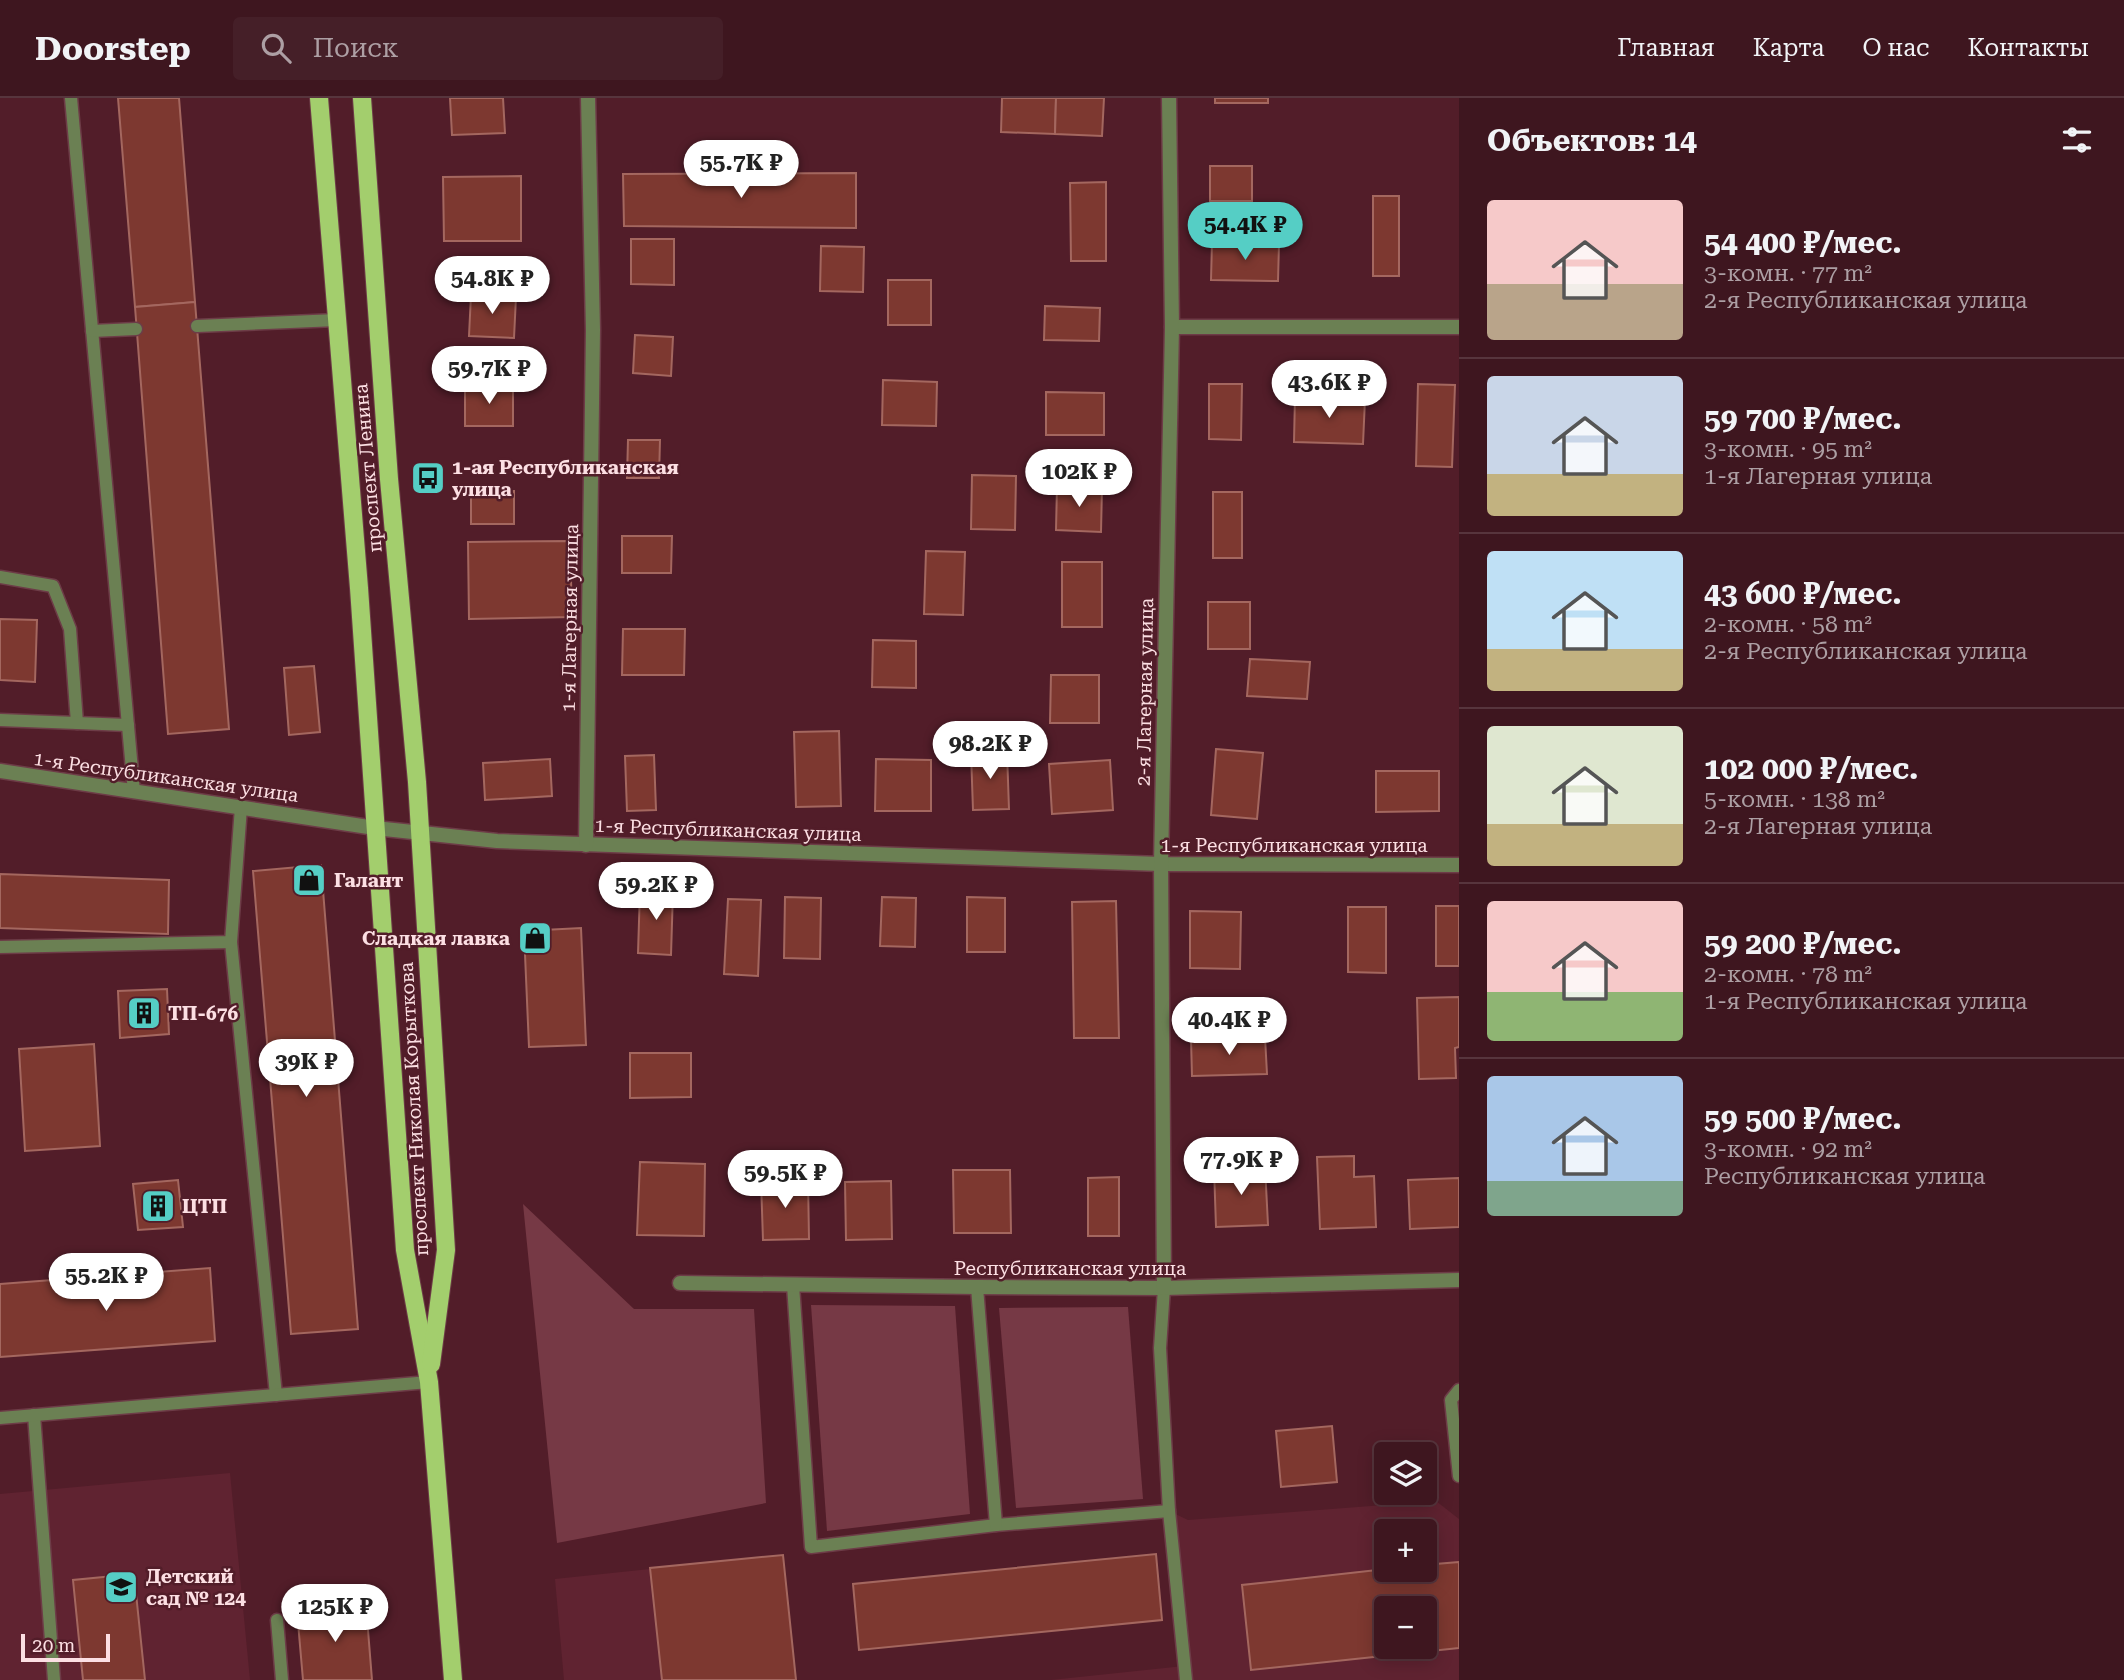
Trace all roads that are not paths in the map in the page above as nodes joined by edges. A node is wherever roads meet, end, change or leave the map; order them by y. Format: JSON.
{"nodes":[{"id":1,"x":71,"y":98,"type":"edge"},
{"id":2,"x":319,"y":98,"type":"edge"},
{"id":3,"x":362,"y":98,"type":"edge"},
{"id":4,"x":588,"y":98,"type":"edge"},
{"id":5,"x":1169,"y":98,"type":"edge"},
{"id":6,"x":337,"y":320,"type":"junction"},
{"id":7,"x":197,"y":326,"type":"dead end"},
{"id":8,"x":1172,"y":327,"type":"junction"},
{"id":9,"x":1459,"y":327,"type":"edge"},
{"id":10,"x":136,"y":329,"type":"dead end"},
{"id":11,"x":92,"y":331,"type":"junction"},
{"id":12,"x":0,"y":577,"type":"edge"},
{"id":13,"x":0,"y":720,"type":"edge"},
{"id":14,"x":76,"y":723,"type":"junction"},
{"id":15,"x":128,"y":724,"type":"junction"},
{"id":16,"x":0,"y":771,"type":"edge"},
{"id":17,"x":134,"y":792,"type":"junction"},
{"id":18,"x":241,"y":807,"type":"junction"},
{"id":19,"x":375,"y":828,"type":"junction"},
{"id":20,"x":421,"y":834,"type":"junction"},
{"id":21,"x":586,"y":845,"type":"junction"},
{"id":22,"x":1161,"y":864,"type":"junction"},
{"id":23,"x":1459,"y":865,"type":"edge"},
{"id":24,"x":231,"y":942,"type":"junction"},
{"id":25,"x":0,"y":947,"type":"edge"},
{"id":26,"x":1459,"y":1280,"type":"edge"},
{"id":27,"x":680,"y":1283,"type":"dead end"},
{"id":28,"x":793,"y":1285,"type":"junction"},
{"id":29,"x":977,"y":1287,"type":"junction"},
{"id":30,"x":1164,"y":1288,"type":"junction"},
{"id":31,"x":429,"y":1382,"type":"junction"},
{"id":32,"x":1459,"y":1390,"type":"edge"},
{"id":33,"x":276,"y":1395,"type":"junction"},
{"id":34,"x":34,"y":1415,"type":"junction"},
{"id":35,"x":0,"y":1418,"type":"edge"},
{"id":36,"x":1459,"y":1476,"type":"edge"},
{"id":37,"x":1169,"y":1511,"type":"junction"},
{"id":38,"x":996,"y":1525,"type":"junction"},
{"id":39,"x":277,"y":1620,"type":"dead end"},
{"id":40,"x":54,"y":1680,"type":"edge"},
{"id":41,"x":282,"y":1680,"type":"edge"},
{"id":42,"x":453,"y":1680,"type":"edge"},
{"id":43,"x":1186,"y":1680,"type":"edge"}],
"edges":[{"from":1,"to":11,"type":"lane"},
{"from":2,"to":6,"type":"main road","name":"проспект Ленина"},
{"from":3,"to":20,"type":"main road","name":"проспект Ленина"},
{"from":4,"to":21,"type":"street","name":"1-я Лагерная улица"},
{"from":5,"to":8,"type":"street","name":"2-я Лагерная улица"},
{"from":6,"to":7,"type":"lane"},
{"from":6,"to":19,"type":"main road","name":"проспект Ленина"},
{"from":8,"to":9,"type":"street"},
{"from":8,"to":22,"type":"street","name":"2-я Лагерная улица"},
{"from":10,"to":11,"type":"lane"},
{"from":11,"to":15,"type":"lane"},
{"from":12,"to":14,"type":"lane"},
{"from":13,"to":14,"type":"lane"},
{"from":14,"to":15,"type":"lane"},
{"from":15,"to":17,"type":"lane"},
{"from":16,"to":17,"type":"street","name":"1-я Республиканская улица"},
{"from":17,"to":18,"type":"street","name":"1-я Республиканская улица"},
{"from":18,"to":19,"type":"street","name":"1-я Республиканская улица"},
{"from":18,"to":24,"type":"lane"},
{"from":19,"to":20,"type":"street","name":"1-я Республиканская улица"},
{"from":19,"to":31,"type":"main road","name":"проспект Николая Корыткова"},
{"from":20,"to":21,"type":"street","name":"1-я Республиканская улица"},
{"from":20,"to":31,"type":"main road","name":"проспект Николая Корыткова"},
{"from":21,"to":22,"type":"street","name":"1-я Республиканская улица"},
{"from":22,"to":23,"type":"street","name":"1-я Республиканская улица"},
{"from":22,"to":30,"type":"street","name":"2-я Лагерная улица"},
{"from":24,"to":25,"type":"lane"},
{"from":24,"to":33,"type":"lane"},
{"from":26,"to":30,"type":"street","name":"Республиканская улица"},
{"from":27,"to":28,"type":"street","name":"Республиканская улица"},
{"from":28,"to":29,"type":"street","name":"Республиканская улица"},
{"from":28,"to":38,"type":"lane"},
{"from":29,"to":30,"type":"street","name":"Республиканская улица"},
{"from":29,"to":38,"type":"lane"},
{"from":30,"to":37,"type":"lane"},
{"from":31,"to":33,"type":"lane"},
{"from":31,"to":42,"type":"main road","name":"проспект Николая Корыткова"},
{"from":32,"to":36,"type":"lane"},
{"from":33,"to":34,"type":"lane"},
{"from":34,"to":35,"type":"lane"},
{"from":34,"to":40,"type":"lane"},
{"from":37,"to":38,"type":"lane"},
{"from":37,"to":43,"type":"lane"},
{"from":39,"to":41,"type":"lane"}]}
